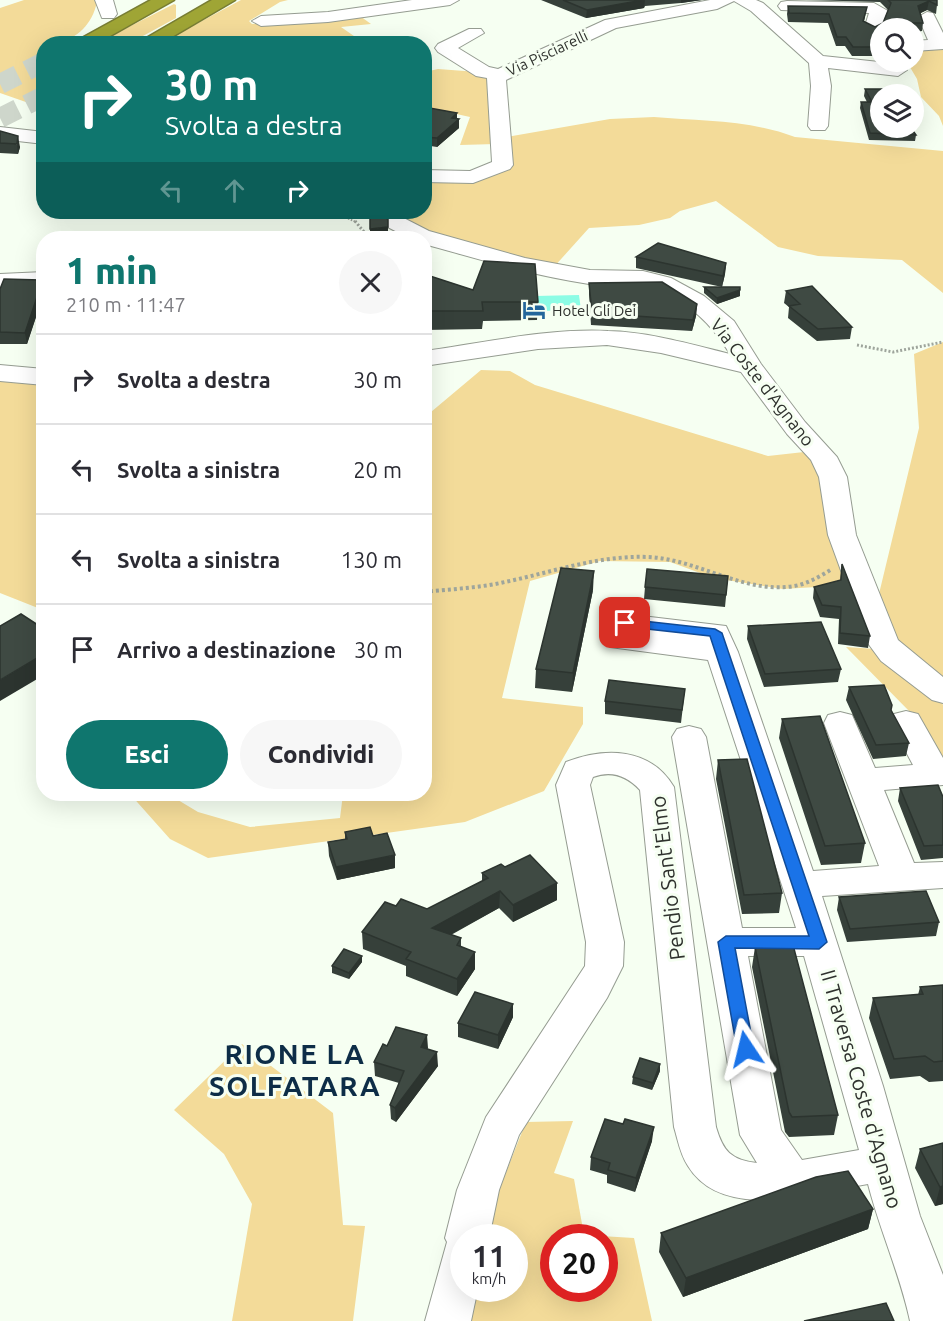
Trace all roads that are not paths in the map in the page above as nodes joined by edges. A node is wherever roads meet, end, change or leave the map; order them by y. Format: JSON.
{"nodes":[{"id":1,"x":131,"y":0,"type":"edge"},
{"id":2,"x":139,"y":0,"type":"edge"},
{"id":3,"x":160,"y":0,"type":"edge"},
{"id":4,"x":226,"y":0,"type":"edge"},
{"id":5,"x":450,"y":0,"type":"edge"},
{"id":6,"x":726,"y":0,"type":"edge"},
{"id":7,"x":429,"y":2,"type":"edge"},
{"id":8,"x":749,"y":4,"type":"edge"},
{"id":9,"x":366,"y":5,"type":"edge"},
{"id":10,"x":927,"y":17,"type":"dead end"},
{"id":11,"x":104,"y":18,"type":"edge"},
{"id":12,"x":877,"y":18,"type":"edge"},
{"id":13,"x":261,"y":21,"type":"dead end"},
{"id":14,"x":475,"y":33,"type":"dead end"},
{"id":15,"x":160,"y":36,"type":"edge"},
{"id":16,"x":870,"y":42,"type":"edge"},
{"id":17,"x":924,"y":46,"type":"edge"},
{"id":18,"x":813,"y":56,"type":"junction"},
{"id":19,"x":870,"y":65,"type":"edge"},
{"id":20,"x":500,"y":75,"type":"junction"},
{"id":21,"x":819,"y":126,"type":"dead end"},
{"id":22,"x":0,"y":133,"type":"edge"},
{"id":23,"x":36,"y":137,"type":"edge"},
{"id":24,"x":432,"y":176,"type":"edge"},
{"id":25,"x":390,"y":219,"type":"edge"},
{"id":26,"x":413,"y":231,"type":"edge"},
{"id":27,"x":432,"y":240,"type":"edge"},
{"id":28,"x":36,"y":279,"type":"edge"},
{"id":29,"x":0,"y":281,"type":"edge"},
{"id":30,"x":432,"y":358,"type":"edge"},
{"id":31,"x":750,"y":367,"type":"junction"},
{"id":32,"x":0,"y":373,"type":"edge"},
{"id":33,"x":36,"y":376,"type":"edge"},
{"id":34,"x":722,"y":652,"type":"dead end"},
{"id":35,"x":943,"y":693,"type":"edge"},
{"id":36,"x":906,"y":722,"type":"dead end"},
{"id":37,"x":840,"y":723,"type":"dead end"},
{"id":38,"x":689,"y":737,"type":"dead end"},
{"id":39,"x":862,"y":780,"type":"junction"},
{"id":40,"x":943,"y":875,"type":"edge"},
{"id":41,"x":901,"y":877,"type":"junction"},
{"id":42,"x":800,"y":885,"type":"junction"},
{"id":43,"x":726,"y":942,"type":"junction"},
{"id":44,"x":819,"y":942,"type":"junction"},
{"id":45,"x":884,"y":1164,"type":"junction"},
{"id":46,"x":792,"y":1181,"type":"junction"},
{"id":47,"x":470,"y":1224,"type":"edge"},
{"id":48,"x":934,"y":1296,"type":"edge"},
{"id":49,"x":452,"y":1302,"type":"edge"},
{"id":50,"x":448,"y":1321,"type":"edge"}],
"edges":[{"from":1,"to":11,"type":"highway"},
{"from":2,"to":11,"type":"highway"},
{"from":3,"to":11,"type":"highway"},
{"from":4,"to":15,"type":"highway"},
{"from":5,"to":7,"type":"street"},
{"from":6,"to":20,"type":"street","name":"Via Pisciarelli"},
{"from":7,"to":9,"type":"street"},
{"from":8,"to":12,"type":"street"},
{"from":8,"to":18,"type":"street"},
{"from":9,"to":13,"type":"street"},
{"from":10,"to":17,"type":"street"},
{"from":14,"to":20,"type":"street"},
{"from":16,"to":18,"type":"street"},
{"from":18,"to":19,"type":"street"},
{"from":18,"to":21,"type":"street"},
{"from":20,"to":24,"type":"street","name":"Via Pisciarelli"},
{"from":22,"to":23,"type":"street"},
{"from":25,"to":26,"type":"street","name":"Via Coste d'Agnano"},
{"from":27,"to":31,"type":"street","name":"Via Coste d'Agnano"},
{"from":28,"to":29,"type":"street"},
{"from":30,"to":31,"type":"street"},
{"from":31,"to":35,"type":"street","name":"Via Coste d'Agnano"},
{"from":32,"to":33,"type":"street"},
{"from":34,"to":42,"type":"street","name":"II Traversa Coste d'Agnano"},
{"from":36,"to":39,"type":"street"},
{"from":37,"to":39,"type":"street"},
{"from":38,"to":43,"type":"street"},
{"from":39,"to":41,"type":"street"},
{"from":40,"to":41,"type":"street"},
{"from":41,"to":42,"type":"street"},
{"from":42,"to":44,"type":"street","name":"II Traversa Coste d'Agnano"},
{"from":43,"to":44,"type":"street"},
{"from":43,"to":46,"type":"street"},
{"from":44,"to":45,"type":"street","name":"II Traversa Coste d'Agnano"},
{"from":45,"to":46,"type":"street","name":"Pendio Sant'Elmo"},
{"from":45,"to":48,"type":"street","name":"II Traversa Coste d'Agnano"},
{"from":46,"to":47,"type":"street","name":"Pendio Sant'Elmo"},
{"from":49,"to":50,"type":"street"}]}
